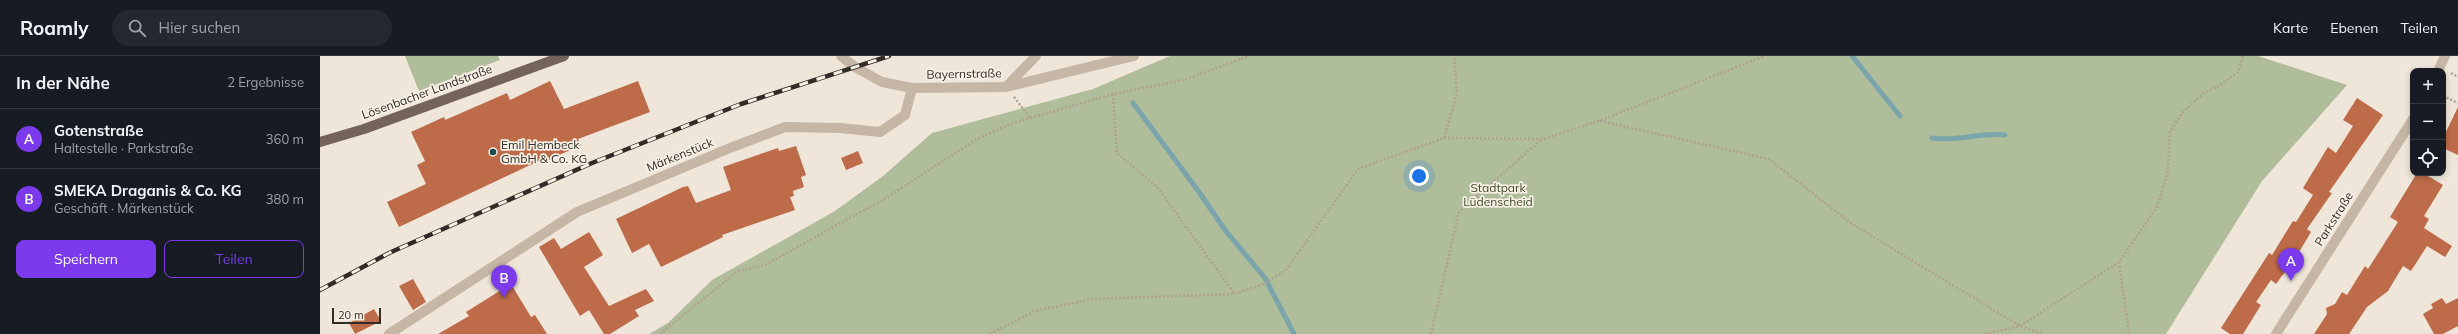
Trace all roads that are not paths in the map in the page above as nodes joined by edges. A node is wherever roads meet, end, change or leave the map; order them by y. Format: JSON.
{"nodes":[{"id":1,"x":564,"y":56,"type":"edge"},
{"id":2,"x":841,"y":56,"type":"edge"},
{"id":3,"x":1036,"y":56,"type":"edge"},
{"id":4,"x":1134,"y":56,"type":"edge"},
{"id":5,"x":2445,"y":56,"type":"edge"},
{"id":6,"x":2439,"y":68,"type":"edge"},
{"id":7,"x":1006,"y":87,"type":"junction"},
{"id":8,"x":912,"y":88,"type":"junction"},
{"id":9,"x":2410,"y":124,"type":"edge"},
{"id":10,"x":320,"y":142,"type":"edge"},
{"id":11,"x":389,"y":334,"type":"edge"},
{"id":12,"x":2276,"y":334,"type":"edge"}],
"edges":[{"from":1,"to":10,"type":"main road","name":"Lösenbacher Landstraße"},
{"from":2,"to":8,"type":"street"},
{"from":3,"to":7,"type":"street"},
{"from":4,"to":7,"type":"street","name":"Bayernstraße"},
{"from":5,"to":6,"type":"street"},
{"from":7,"to":8,"type":"street","name":"Bayernstraße"},
{"from":8,"to":11,"type":"street","name":"Märkenstück"},
{"from":9,"to":12,"type":"street","name":"Parkstraße"}]}
